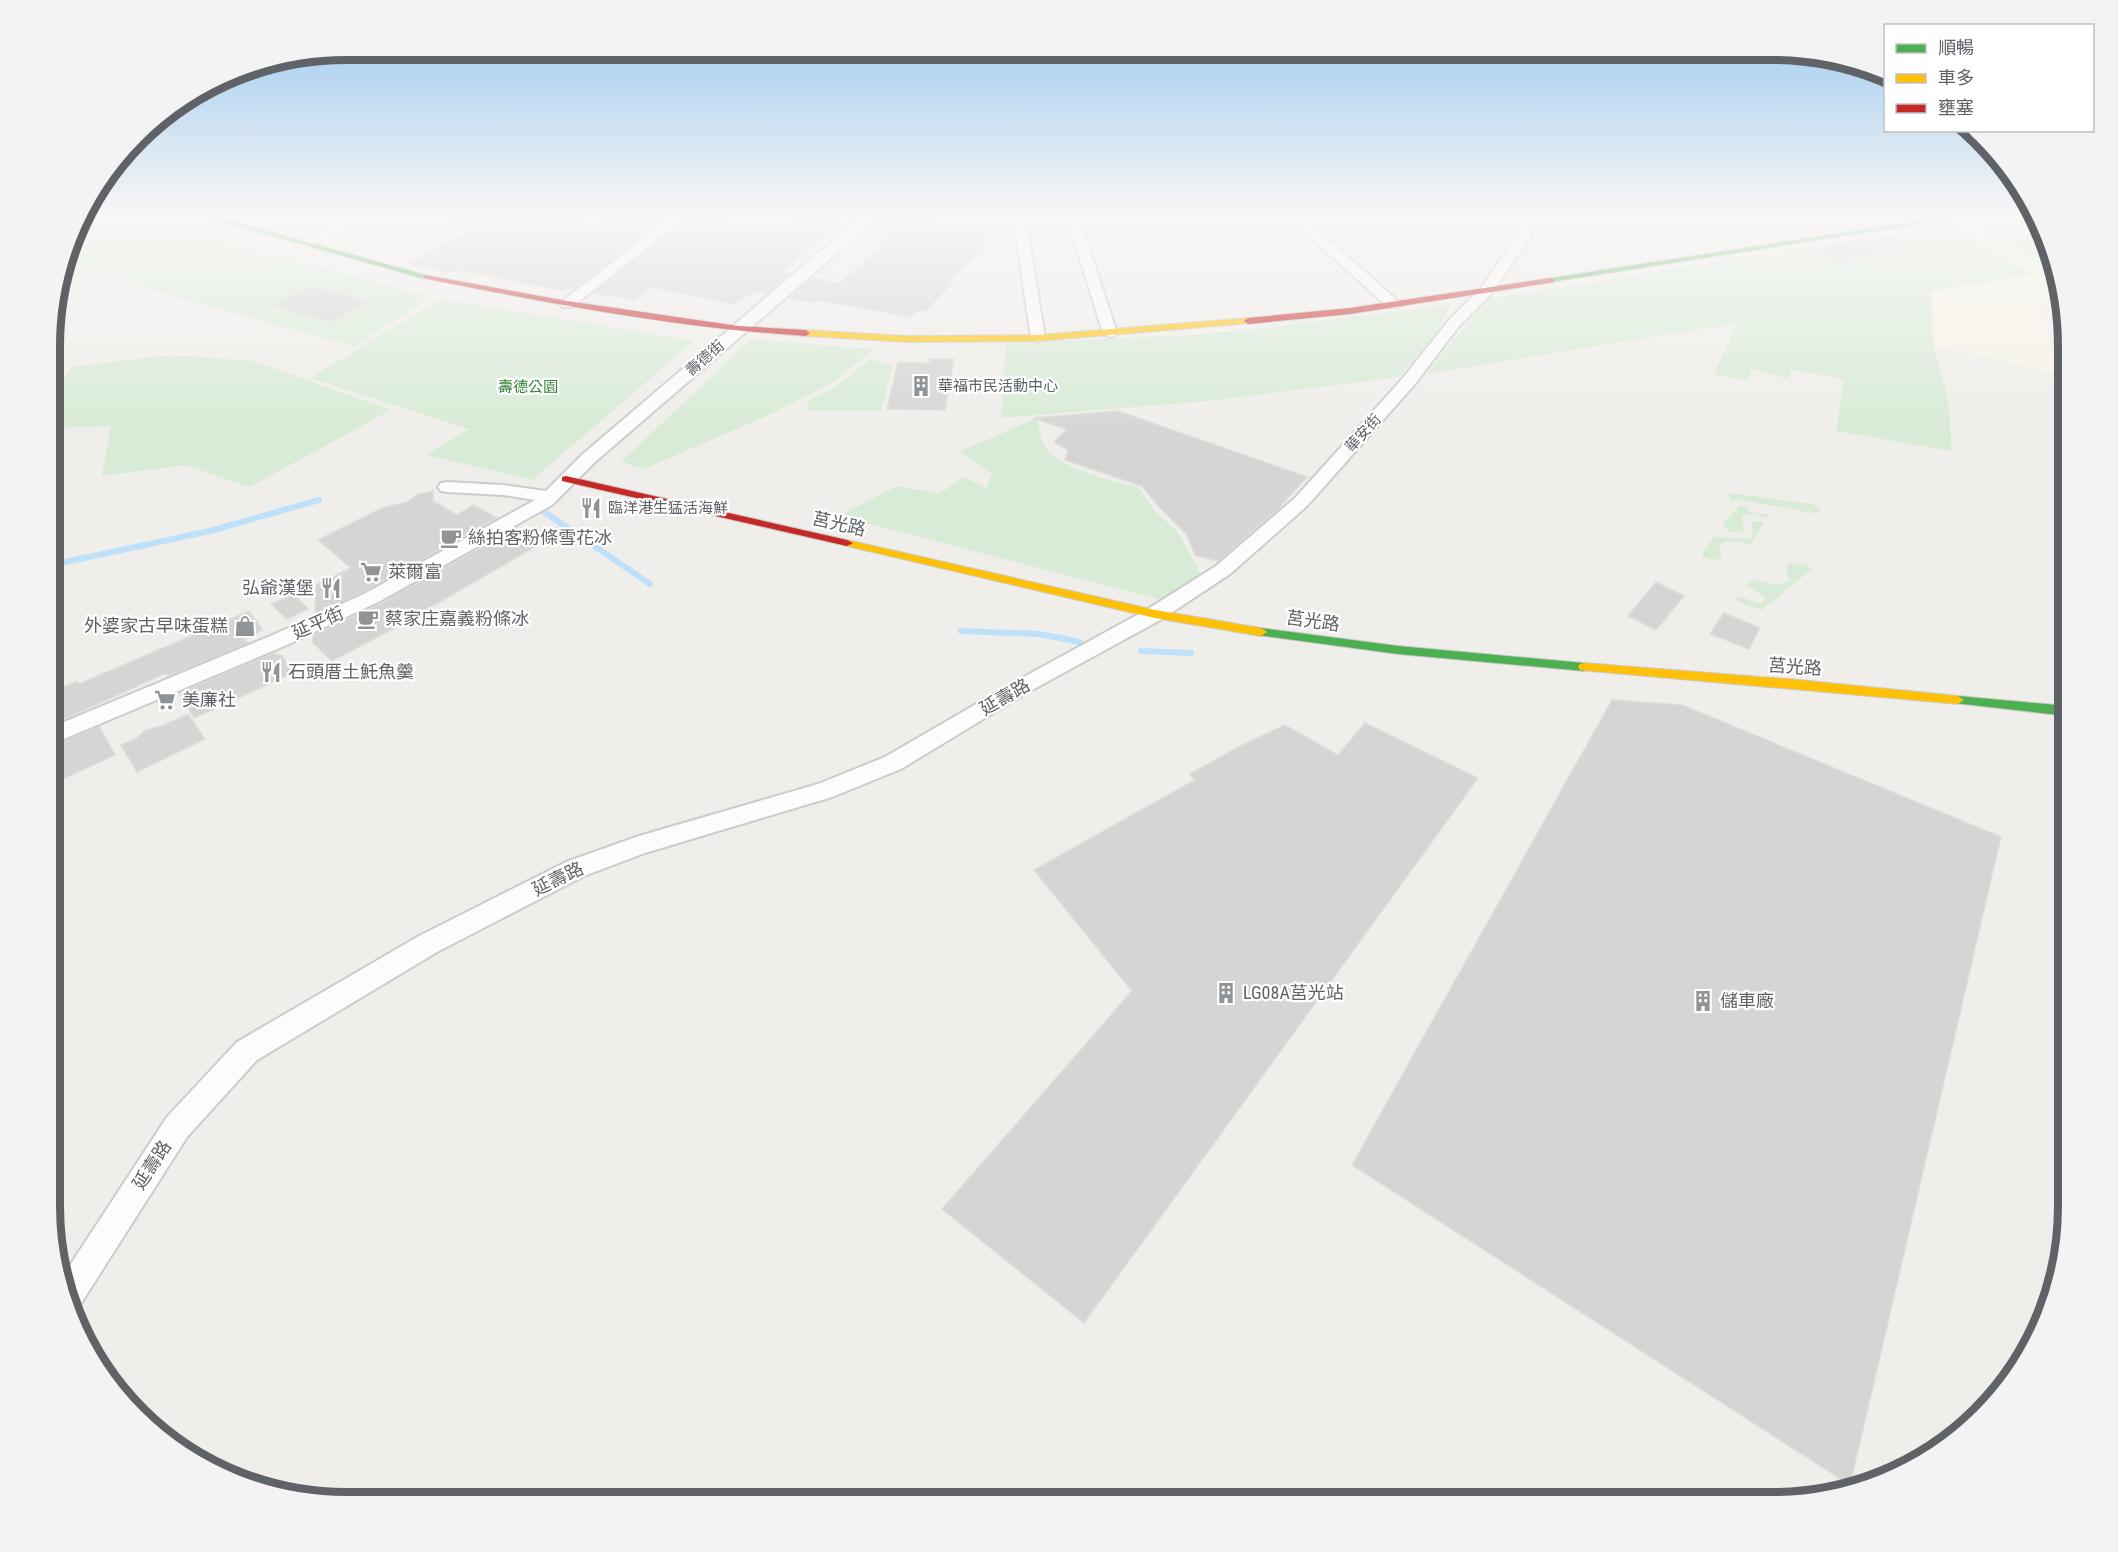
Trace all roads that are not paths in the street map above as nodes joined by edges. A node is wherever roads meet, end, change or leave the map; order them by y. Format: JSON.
{"nodes":[{"id":1,"x":471,"y":286,"type":"edge"},
{"id":2,"x":590,"y":286,"type":"edge"},
{"id":3,"x":789,"y":286,"type":"edge"},
{"id":4,"x":1030,"y":286,"type":"edge"},
{"id":5,"x":1095,"y":286,"type":"edge"},
{"id":6,"x":1373,"y":286,"type":"edge"},
{"id":7,"x":1489,"y":286,"type":"edge"},
{"id":8,"x":1510,"y":286,"type":"edge"},
{"id":9,"x":1487,"y":290,"type":"junction"},
{"id":10,"x":567,"y":304,"type":"junction"},
{"id":11,"x":1393,"y":304,"type":"junction"},
{"id":12,"x":738,"y":329,"type":"junction"},
{"id":13,"x":1110,"y":333,"type":"junction"},
{"id":14,"x":1038,"y":338,"type":"junction"},
{"id":15,"x":566,"y":479,"type":"junction"},
{"id":16,"x":447,"y":487,"type":"dead end"},
{"id":17,"x":550,"y":496,"type":"junction"},
{"id":18,"x":1155,"y":614,"type":"junction"},
{"id":19,"x":2058,"y":710,"type":"edge"},
{"id":20,"x":60,"y":733,"type":"edge"},
{"id":21,"x":72,"y":1289,"type":"edge"}],
"edges":[{"from":1,"to":10,"type":"street"},
{"from":2,"to":10,"type":"street"},
{"from":3,"to":12,"type":"street","name":"壽德街"},
{"from":4,"to":14,"type":"street"},
{"from":5,"to":13,"type":"street"},
{"from":6,"to":11,"type":"street"},
{"from":7,"to":9,"type":"street","name":"華安街"},
{"from":8,"to":9,"type":"street"},
{"from":9,"to":11,"type":"street"},
{"from":9,"to":18,"type":"street","name":"華安街"},
{"from":10,"to":12,"type":"street"},
{"from":11,"to":13,"type":"street"},
{"from":12,"to":14,"type":"street"},
{"from":12,"to":15,"type":"street","name":"壽德街"},
{"from":13,"to":14,"type":"street"},
{"from":15,"to":17,"type":"street","name":"延平街"},
{"from":15,"to":18,"type":"street","name":"莒光路"},
{"from":16,"to":17,"type":"street"},
{"from":17,"to":20,"type":"street","name":"延平街"},
{"from":18,"to":19,"type":"street","name":"莒光路"},
{"from":18,"to":21,"type":"street","name":"延壽路"}]}
